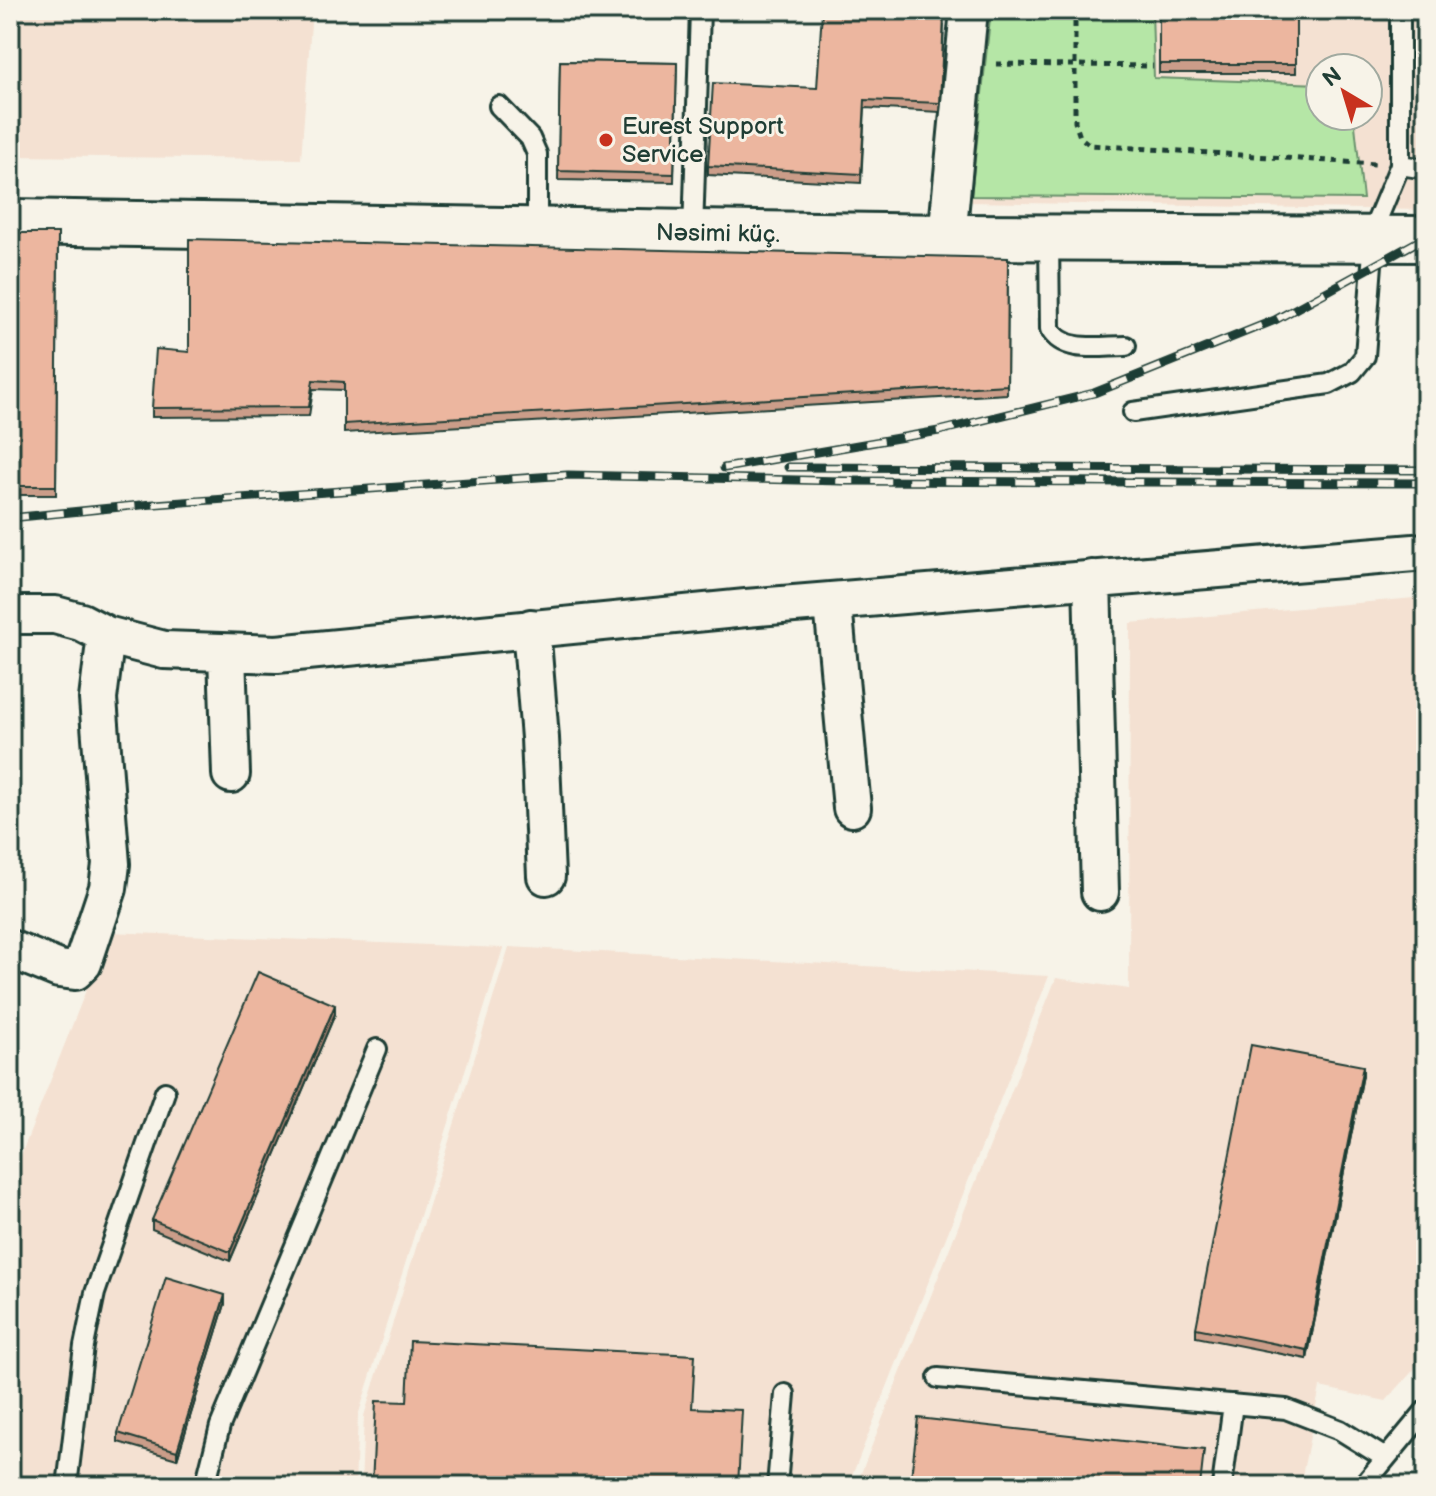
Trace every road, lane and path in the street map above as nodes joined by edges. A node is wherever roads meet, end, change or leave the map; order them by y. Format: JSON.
{"nodes":[{"id":1,"x":700,"y":10,"type":"edge"},
{"id":2,"x":969,"y":10,"type":"edge"},
{"id":3,"x":1075,"y":10,"type":"edge"},
{"id":4,"x":1400,"y":10,"type":"edge"},
{"id":5,"x":963,"y":64,"type":"junction"},
{"id":6,"x":1074,"y":65,"type":"junction"},
{"id":7,"x":1153,"y":66,"type":"dead end"},
{"id":8,"x":499,"y":106,"type":"dead end"},
{"id":9,"x":1400,"y":165,"type":"junction"},
{"id":10,"x":1426,"y":169,"type":"edge"},
{"id":11,"x":10,"y":222,"type":"edge"},
{"id":12,"x":537,"y":230,"type":"junction"},
{"id":13,"x":693,"y":233,"type":"junction"},
{"id":14,"x":947,"y":237,"type":"junction"},
{"id":15,"x":1049,"y":237,"type":"junction"},
{"id":16,"x":1374,"y":238,"type":"junction"},
{"id":17,"x":1426,"y":239,"type":"edge"},
{"id":18,"x":1126,"y":346,"type":"dead end"},
{"id":19,"x":1133,"y":412,"type":"dead end"},
{"id":20,"x":1426,"y":552,"type":"edge"},
{"id":21,"x":1092,"y":579,"type":"junction"},
{"id":22,"x":833,"y":604,"type":"junction"},
{"id":23,"x":10,"y":615,"type":"edge"},
{"id":24,"x":531,"y":628,"type":"junction"},
{"id":25,"x":106,"y":635,"type":"junction"},
{"id":26,"x":227,"y":653,"type":"junction"},
{"id":27,"x":231,"y":774,"type":"dead end"},
{"id":28,"x":852,"y":808,"type":"dead end"},
{"id":29,"x":546,"y":876,"type":"dead end"},
{"id":30,"x":1100,"y":892,"type":"dead end"},
{"id":31,"x":10,"y":949,"type":"edge"},
{"id":32,"x":377,"y":1049,"type":"dead end"},
{"id":33,"x":165,"y":1092,"type":"dead end"},
{"id":34,"x":938,"y":1378,"type":"dead end"},
{"id":35,"x":785,"y":1394,"type":"dead end"},
{"id":36,"x":1233,"y":1404,"type":"junction"},
{"id":37,"x":1426,"y":1410,"type":"edge"},
{"id":38,"x":1385,"y":1458,"type":"junction"},
{"id":39,"x":67,"y":1486,"type":"edge"},
{"id":40,"x":205,"y":1486,"type":"edge"},
{"id":41,"x":777,"y":1486,"type":"edge"},
{"id":42,"x":1222,"y":1486,"type":"edge"},
{"id":43,"x":1363,"y":1486,"type":"edge"}],
"edges":[{"from":1,"to":13,"type":"lane"},
{"from":2,"to":5,"type":"street"},
{"from":3,"to":6,"type":"path"},
{"from":4,"to":9,"type":"lane"},
{"from":5,"to":6,"type":"path"},
{"from":5,"to":14,"type":"street"},
{"from":6,"to":7,"type":"path"},
{"from":6,"to":9,"type":"path"},
{"from":8,"to":12,"type":"lane"},
{"from":9,"to":10,"type":"lane"},
{"from":9,"to":16,"type":"lane"},
{"from":11,"to":12,"type":"street","name":"Nəsimi küç."},
{"from":12,"to":13,"type":"street","name":"Nəsimi küç."},
{"from":13,"to":14,"type":"street","name":"Nəsimi küç."},
{"from":14,"to":15,"type":"street","name":"Nəsimi küç."},
{"from":15,"to":16,"type":"street","name":"Nəsimi küç."},
{"from":15,"to":18,"type":"lane"},
{"from":16,"to":17,"type":"street","name":"Nəsimi küç."},
{"from":16,"to":19,"type":"lane"},
{"from":20,"to":21,"type":"street"},
{"from":21,"to":22,"type":"street"},
{"from":21,"to":30,"type":"street"},
{"from":22,"to":24,"type":"street"},
{"from":22,"to":28,"type":"street"},
{"from":23,"to":25,"type":"street"},
{"from":24,"to":26,"type":"street"},
{"from":24,"to":29,"type":"street"},
{"from":25,"to":26,"type":"street"},
{"from":25,"to":31,"type":"street"},
{"from":26,"to":27,"type":"street"},
{"from":32,"to":40,"type":"lane"},
{"from":33,"to":39,"type":"lane"},
{"from":34,"to":36,"type":"lane"},
{"from":35,"to":41,"type":"lane"},
{"from":36,"to":38,"type":"lane"},
{"from":36,"to":42,"type":"lane"},
{"from":37,"to":38,"type":"lane"},
{"from":38,"to":43,"type":"lane"}]}
